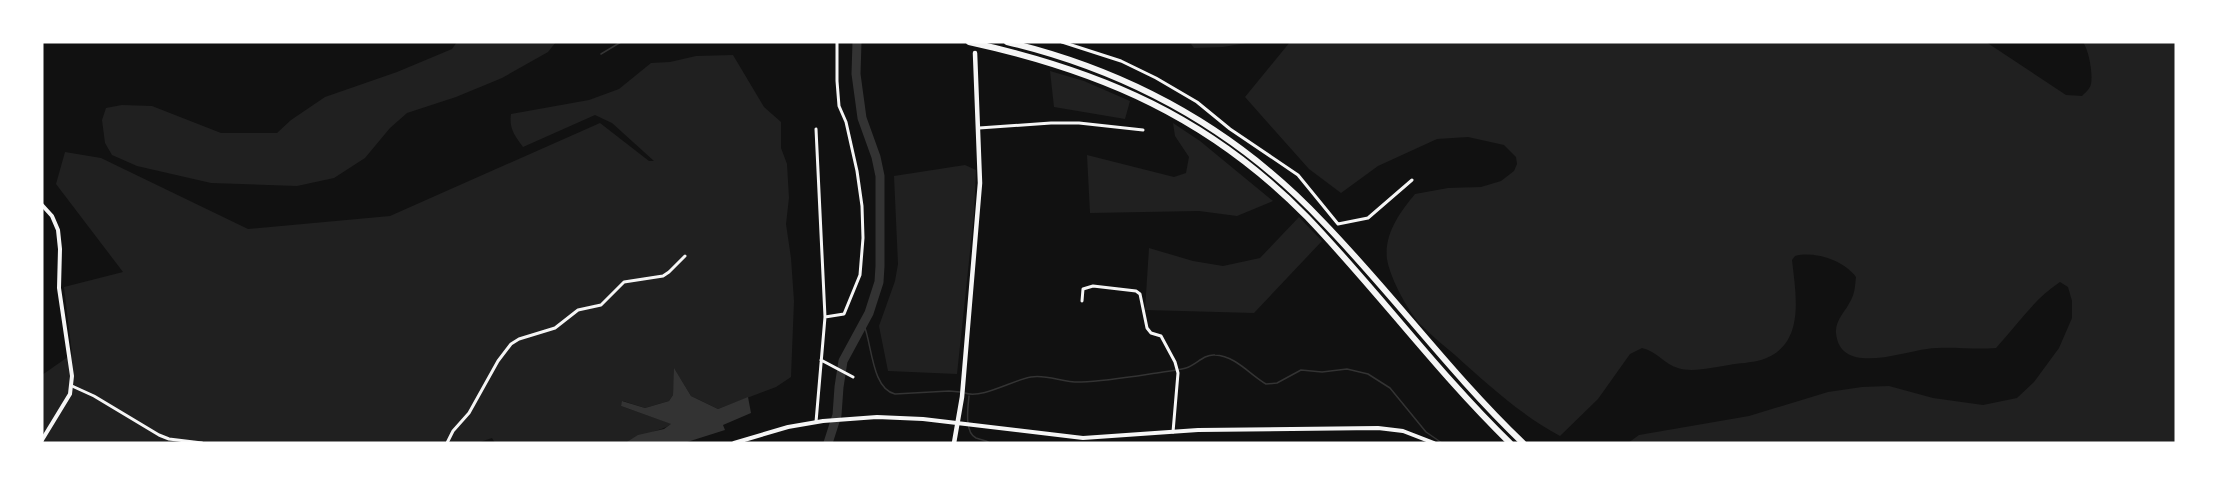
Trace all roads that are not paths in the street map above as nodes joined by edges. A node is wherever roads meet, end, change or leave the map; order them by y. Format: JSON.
{"nodes":[{"id":1,"x":837,"y":42,"type":"edge"},
{"id":2,"x":969,"y":42,"type":"edge"},
{"id":3,"x":1007,"y":42,"type":"edge"},
{"id":4,"x":1062,"y":42,"type":"edge"},
{"id":5,"x":975,"y":53,"type":"dead end"},
{"id":6,"x":979,"y":128,"type":"junction"},
{"id":7,"x":816,"y":129,"type":"dead end"},
{"id":8,"x":1143,"y":130,"type":"dead end"},
{"id":9,"x":1412,"y":180,"type":"dead end"},
{"id":10,"x":42,"y":205,"type":"edge"},
{"id":11,"x":685,"y":256,"type":"dead end"},
{"id":12,"x":1082,"y":301,"type":"dead end"},
{"id":13,"x":825,"y":317,"type":"junction"},
{"id":14,"x":820,"y":360,"type":"junction"},
{"id":15,"x":853,"y":377,"type":"dead end"},
{"id":16,"x":72,"y":386,"type":"junction"},
{"id":17,"x":816,"y":422,"type":"junction"},
{"id":18,"x":957,"y":422,"type":"junction"},
{"id":19,"x":1173,"y":432,"type":"junction"},
{"id":20,"x":42,"y":440,"type":"edge"},
{"id":21,"x":202,"y":443,"type":"edge"},
{"id":22,"x":447,"y":443,"type":"edge"},
{"id":23,"x":734,"y":443,"type":"edge"},
{"id":24,"x":954,"y":443,"type":"edge"},
{"id":25,"x":1434,"y":443,"type":"edge"},
{"id":26,"x":1510,"y":443,"type":"edge"},
{"id":27,"x":1523,"y":443,"type":"edge"}],
"edges":[{"from":1,"to":13,"type":"street"},
{"from":2,"to":26,"type":"highway"},
{"from":3,"to":27,"type":"highway"},
{"from":4,"to":9,"type":"street"},
{"from":5,"to":6,"type":"main road"},
{"from":6,"to":8,"type":"street"},
{"from":6,"to":18,"type":"main road"},
{"from":7,"to":13,"type":"street"},
{"from":10,"to":16,"type":"street"},
{"from":11,"to":22,"type":"street"},
{"from":12,"to":19,"type":"street"},
{"from":13,"to":14,"type":"street"},
{"from":14,"to":15,"type":"street"},
{"from":14,"to":17,"type":"street"},
{"from":16,"to":20,"type":"street"},
{"from":16,"to":21,"type":"street"},
{"from":17,"to":18,"type":"street"},
{"from":17,"to":23,"type":"street"},
{"from":18,"to":19,"type":"street"},
{"from":18,"to":24,"type":"main road"},
{"from":19,"to":25,"type":"street"}]}
